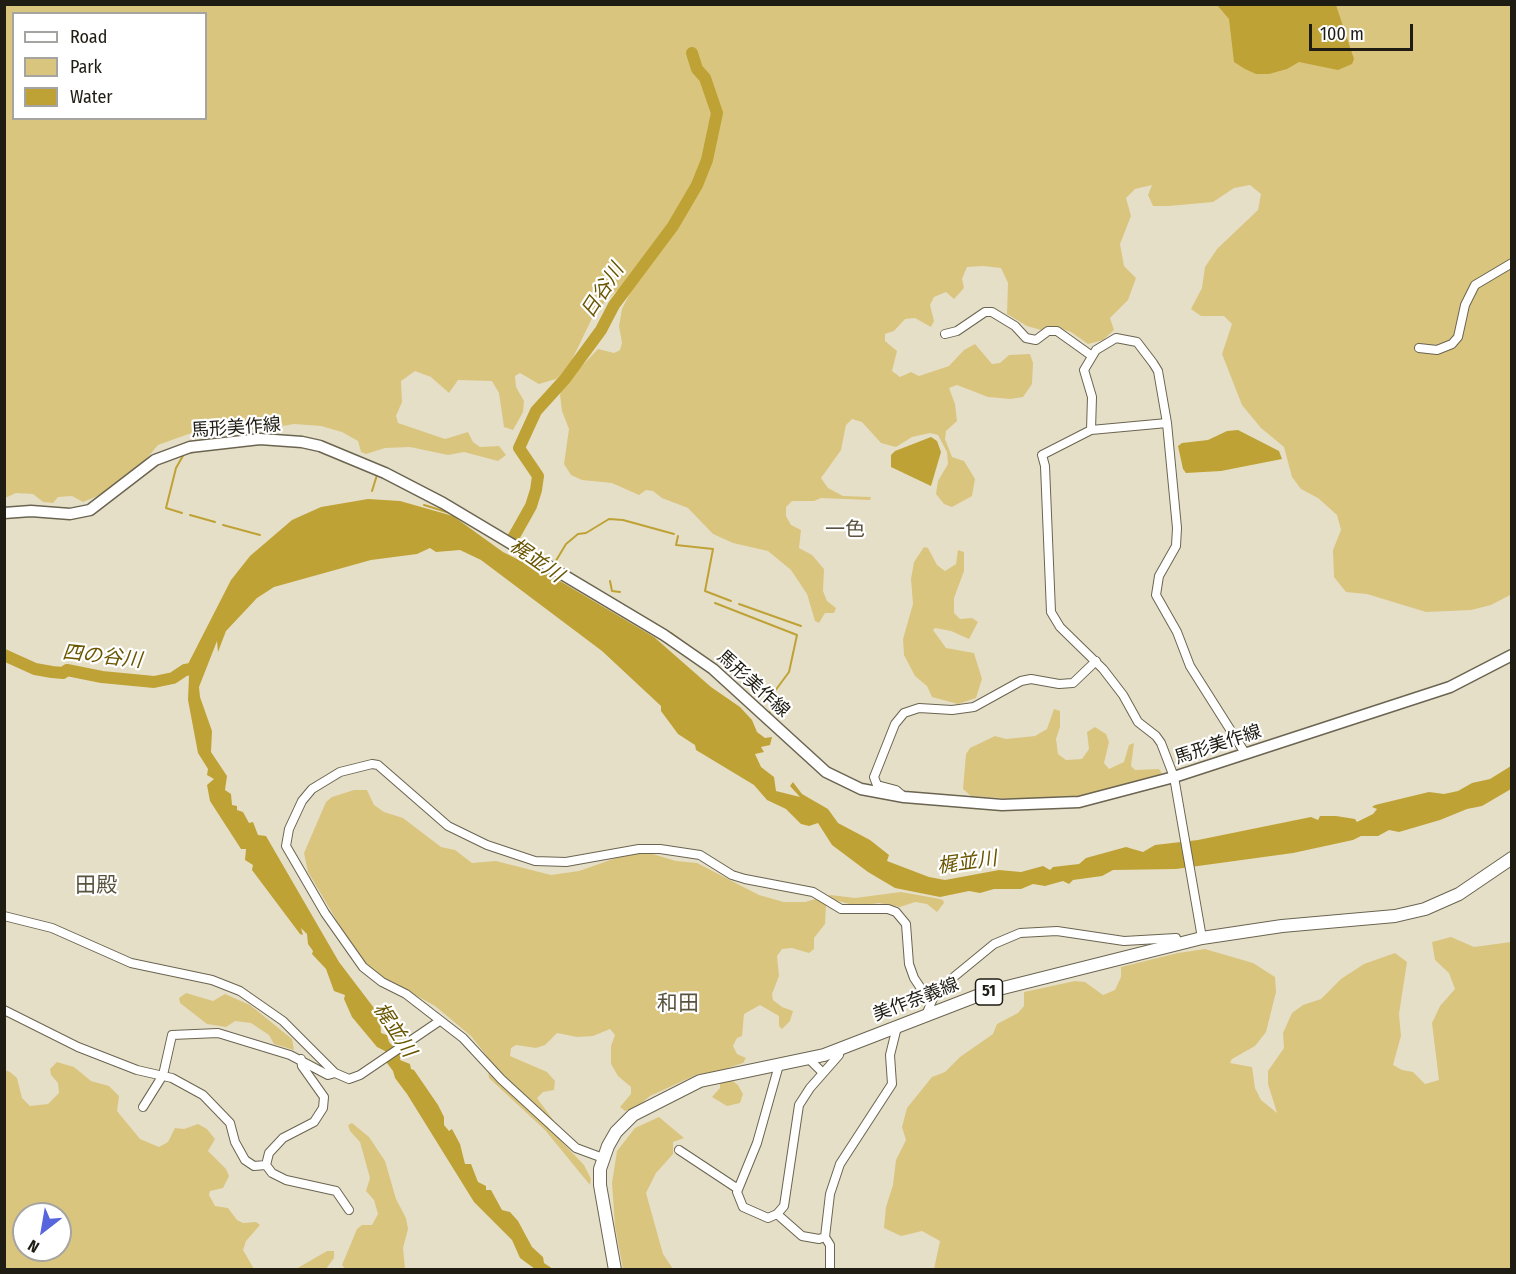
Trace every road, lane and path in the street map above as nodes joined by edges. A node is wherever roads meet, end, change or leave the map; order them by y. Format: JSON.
{"nodes":[{"id":1,"x":1512,"y":263,"type":"edge"},
{"id":2,"x":945,"y":333,"type":"dead end"},
{"id":3,"x":1419,"y":348,"type":"dead end"},
{"id":4,"x":1092,"y":356,"type":"junction"},
{"id":5,"x":1167,"y":423,"type":"junction"},
{"id":6,"x":1091,"y":430,"type":"junction"},
{"id":7,"x":4,"y":513,"type":"edge"},
{"id":8,"x":1512,"y":655,"type":"edge"},
{"id":9,"x":1096,"y":661,"type":"junction"},
{"id":10,"x":1245,"y":753,"type":"junction"},
{"id":11,"x":1174,"y":777,"type":"junction"},
{"id":12,"x":904,"y":797,"type":"junction"},
{"id":13,"x":1512,"y":858,"type":"edge"},
{"id":14,"x":4,"y":916,"type":"edge"},
{"id":15,"x":1202,"y":938,"type":"junction"},
{"id":16,"x":1177,"y":944,"type":"junction"},
{"id":17,"x":930,"y":1002,"type":"junction"},
{"id":18,"x":4,"y":1010,"type":"edge"},
{"id":19,"x":926,"y":1015,"type":"junction"},
{"id":20,"x":438,"y":1022,"type":"junction"},
{"id":21,"x":897,"y":1027,"type":"junction"},
{"id":22,"x":840,"y":1049,"type":"junction"},
{"id":23,"x":302,"y":1059,"type":"junction"},
{"id":24,"x":809,"y":1059,"type":"junction"},
{"id":25,"x":778,"y":1065,"type":"junction"},
{"id":26,"x":335,"y":1073,"type":"junction"},
{"id":27,"x":823,"y":1073,"type":"junction"},
{"id":28,"x":163,"y":1076,"type":"junction"},
{"id":29,"x":143,"y":1107,"type":"dead end"},
{"id":30,"x":679,"y":1150,"type":"dead end"},
{"id":31,"x":603,"y":1158,"type":"junction"},
{"id":32,"x":266,"y":1165,"type":"junction"},
{"id":33,"x":738,"y":1189,"type":"junction"},
{"id":34,"x":349,"y":1210,"type":"dead end"},
{"id":35,"x":777,"y":1214,"type":"junction"},
{"id":36,"x":825,"y":1237,"type":"junction"},
{"id":37,"x":615,"y":1269,"type":"edge"},
{"id":38,"x":830,"y":1269,"type":"edge"}],
"edges":[{"from":1,"to":3,"type":"street"},
{"from":2,"to":4,"type":"street"},
{"from":4,"to":5,"type":"street"},
{"from":4,"to":6,"type":"street"},
{"from":5,"to":6,"type":"street"},
{"from":5,"to":10,"type":"street"},
{"from":6,"to":9,"type":"street"},
{"from":7,"to":12,"type":"main road","name":"馬形美作線"},
{"from":8,"to":10,"type":"main road","name":"馬形美作線"},
{"from":9,"to":11,"type":"street"},
{"from":9,"to":12,"type":"street"},
{"from":10,"to":11,"type":"main road","name":"馬形美作線"},
{"from":11,"to":12,"type":"main road","name":"馬形美作線"},
{"from":11,"to":15,"type":"street"},
{"from":13,"to":15,"type":"main road","name":"美作奈義線","number":"51"},
{"from":14,"to":26,"type":"street"},
{"from":15,"to":16,"type":"main road","name":"美作奈義線","number":"51"},
{"from":16,"to":17,"type":"street"},
{"from":16,"to":19,"type":"main road","name":"美作奈義線","number":"51"},
{"from":17,"to":19,"type":"street"},
{"from":17,"to":20,"type":"street"},
{"from":18,"to":28,"type":"street"},
{"from":19,"to":21,"type":"main road","name":"美作奈義線","number":"51"},
{"from":20,"to":26,"type":"street"},
{"from":20,"to":31,"type":"street"},
{"from":21,"to":22,"type":"main road","name":"美作奈義線","number":"51"},
{"from":21,"to":36,"type":"street"},
{"from":22,"to":24,"type":"main road","name":"美作奈義線","number":"51"},
{"from":22,"to":27,"type":"street"},
{"from":23,"to":26,"type":"street"},
{"from":23,"to":28,"type":"street"},
{"from":23,"to":32,"type":"street"},
{"from":24,"to":25,"type":"main road","name":"美作奈義線","number":"51"},
{"from":24,"to":27,"type":"street"},
{"from":25,"to":31,"type":"main road","name":"美作奈義線","number":"51"},
{"from":25,"to":33,"type":"street"},
{"from":27,"to":35,"type":"street"},
{"from":28,"to":29,"type":"street"},
{"from":28,"to":32,"type":"street"},
{"from":30,"to":33,"type":"street"},
{"from":31,"to":37,"type":"main road","name":"美作奈義線","number":"51"},
{"from":32,"to":34,"type":"street"},
{"from":33,"to":35,"type":"street"},
{"from":35,"to":36,"type":"street"},
{"from":36,"to":38,"type":"street"}]}
